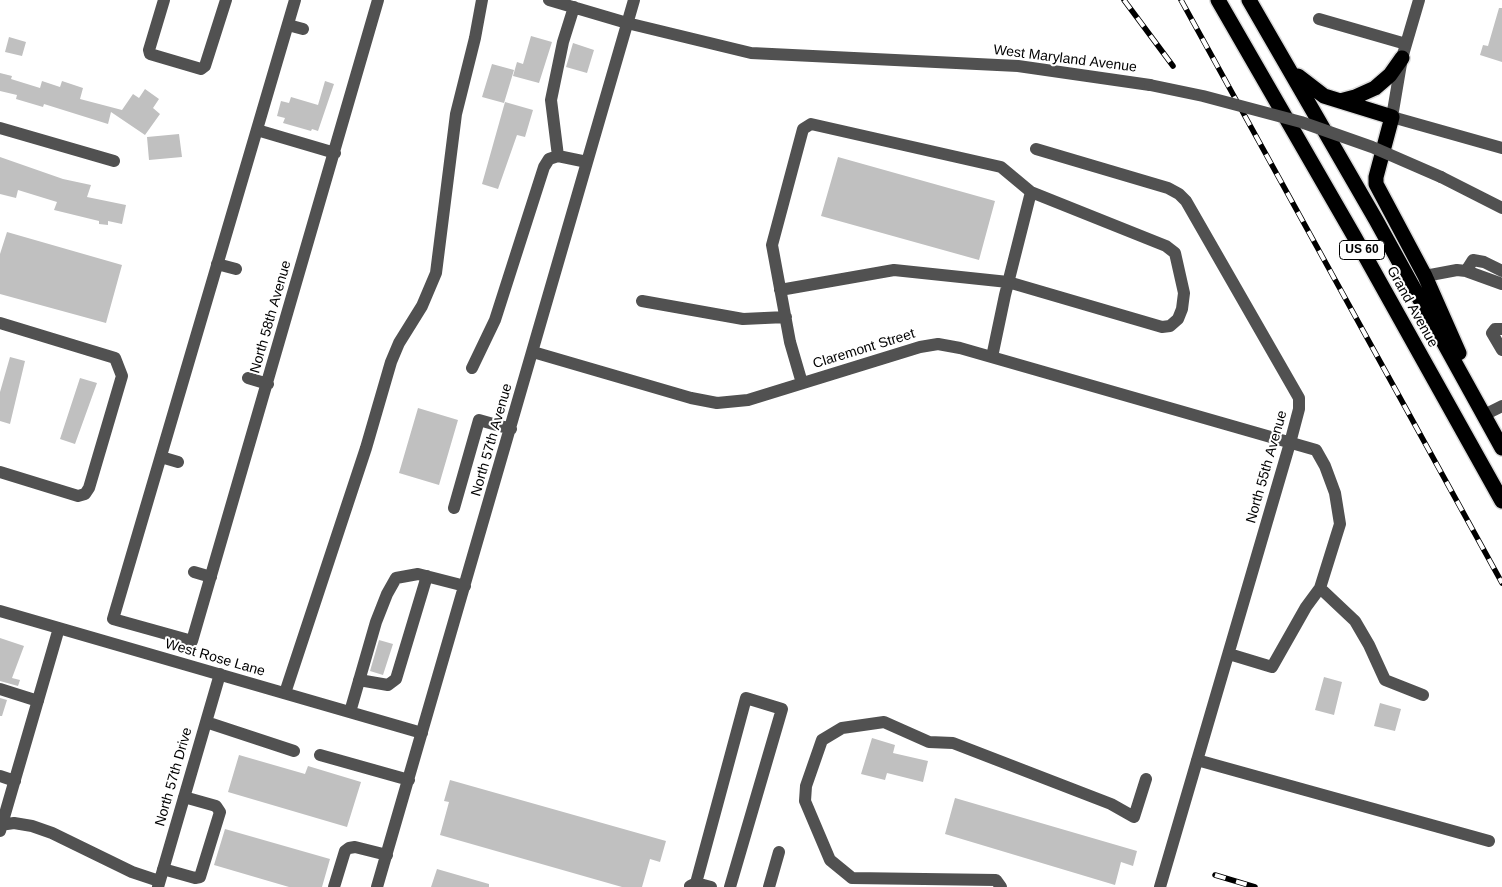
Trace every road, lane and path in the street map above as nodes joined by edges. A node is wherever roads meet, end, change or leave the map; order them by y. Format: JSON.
{"nodes":[{"id":1,"x":164,"y":0,"type":"edge"},
{"id":2,"x":226,"y":0,"type":"edge"},
{"id":3,"x":295,"y":0,"type":"edge"},
{"id":4,"x":378,"y":0,"type":"edge"},
{"id":5,"x":482,"y":0,"type":"edge"},
{"id":6,"x":549,"y":0,"type":"edge"},
{"id":7,"x":634,"y":0,"type":"edge"},
{"id":8,"x":1218,"y":0,"type":"edge"},
{"id":9,"x":1249,"y":0,"type":"edge"},
{"id":10,"x":1419,"y":0,"type":"edge"},
{"id":11,"x":574,"y":7,"type":"junction"},
{"id":12,"x":1319,"y":19,"type":"dead end"},
{"id":13,"x":627,"y":24,"type":"junction"},
{"id":14,"x":288,"y":25,"type":"junction"},
{"id":15,"x":304,"y":29,"type":"dead end"},
{"id":16,"x":1404,"y":51,"type":"junction"},
{"id":17,"x":1282,"y":58,"type":"junction"},
{"id":18,"x":1339,"y":101,"type":"junction"},
{"id":19,"x":1392,"y":117,"type":"junction"},
{"id":20,"x":0,"y":128,"type":"edge"},
{"id":21,"x":257,"y":130,"type":"junction"},
{"id":22,"x":1502,"y":148,"type":"edge"},
{"id":23,"x":1036,"y":149,"type":"dead end"},
{"id":24,"x":335,"y":152,"type":"junction"},
{"id":25,"x":558,"y":156,"type":"junction"},
{"id":26,"x":114,"y":161,"type":"dead end"},
{"id":27,"x":587,"y":162,"type":"junction"},
{"id":28,"x":1032,"y":192,"type":"junction"},
{"id":29,"x":1502,"y":208,"type":"edge"},
{"id":30,"x":217,"y":264,"type":"junction"},
{"id":31,"x":236,"y":269,"type":"dead end"},
{"id":32,"x":1466,"y":271,"type":"junction"},
{"id":33,"x":1502,"y":271,"type":"edge"},
{"id":34,"x":1425,"y":276,"type":"junction"},
{"id":35,"x":1008,"y":282,"type":"junction"},
{"id":36,"x":1502,"y":284,"type":"edge"},
{"id":37,"x":780,"y":290,"type":"junction"},
{"id":38,"x":642,"y":301,"type":"dead end"},
{"id":39,"x":786,"y":317,"type":"junction"},
{"id":40,"x":0,"y":323,"type":"edge"},
{"id":41,"x":1502,"y":329,"type":"edge"},
{"id":42,"x":1502,"y":350,"type":"edge"},
{"id":43,"x":533,"y":352,"type":"junction"},
{"id":44,"x":992,"y":358,"type":"junction"},
{"id":45,"x":472,"y":368,"type":"dead end"},
{"id":46,"x":248,"y":378,"type":"dead end"},
{"id":47,"x":802,"y":383,"type":"junction"},
{"id":48,"x":268,"y":384,"type":"junction"},
{"id":49,"x":1502,"y":406,"type":"edge"},
{"id":50,"x":1484,"y":415,"type":"junction"},
{"id":51,"x":510,"y":429,"type":"junction"},
{"id":52,"x":1290,"y":443,"type":"junction"},
{"id":53,"x":1502,"y":448,"type":"edge"},
{"id":54,"x":161,"y":457,"type":"junction"},
{"id":55,"x":178,"y":462,"type":"dead end"},
{"id":56,"x":0,"y":472,"type":"edge"},
{"id":57,"x":1502,"y":501,"type":"edge"},
{"id":58,"x":454,"y":508,"type":"dead end"},
{"id":59,"x":194,"y":572,"type":"dead end"},
{"id":60,"x":427,"y":576,"type":"junction"},
{"id":61,"x":211,"y":577,"type":"junction"},
{"id":62,"x":465,"y":586,"type":"junction"},
{"id":63,"x":1320,"y":588,"type":"junction"},
{"id":64,"x":0,"y":611,"type":"edge"},
{"id":65,"x":58,"y":628,"type":"junction"},
{"id":66,"x":1229,"y":654,"type":"junction"},
{"id":67,"x":220,"y":674,"type":"junction"},
{"id":68,"x":359,"y":680,"type":"junction"},
{"id":69,"x":0,"y":689,"type":"edge"},
{"id":70,"x":284,"y":693,"type":"junction"},
{"id":71,"x":1423,"y":695,"type":"dead end"},
{"id":72,"x":38,"y":701,"type":"junction"},
{"id":73,"x":350,"y":712,"type":"junction"},
{"id":74,"x":206,"y":722,"type":"junction"},
{"id":75,"x":422,"y":733,"type":"junction"},
{"id":76,"x":294,"y":751,"type":"dead end"},
{"id":77,"x":320,"y":755,"type":"dead end"},
{"id":78,"x":1197,"y":760,"type":"junction"},
{"id":79,"x":0,"y":776,"type":"edge"},
{"id":80,"x":1146,"y":779,"type":"dead end"},
{"id":81,"x":15,"y":780,"type":"junction"},
{"id":82,"x":409,"y":780,"type":"junction"},
{"id":83,"x":184,"y":797,"type":"junction"},
{"id":84,"x":1,"y":827,"type":"edge"},
{"id":85,"x":1489,"y":841,"type":"dead end"},
{"id":86,"x":779,"y":852,"type":"dead end"},
{"id":87,"x":387,"y":855,"type":"junction"},
{"id":88,"x":163,"y":869,"type":"junction"},
{"id":89,"x":159,"y":884,"type":"edge"},
{"id":90,"x":693,"y":885,"type":"edge"},
{"id":91,"x":334,"y":887,"type":"edge"},
{"id":92,"x":377,"y":887,"type":"edge"},
{"id":93,"x":711,"y":887,"type":"edge"},
{"id":94,"x":730,"y":887,"type":"edge"},
{"id":95,"x":769,"y":887,"type":"edge"},
{"id":96,"x":1001,"y":887,"type":"edge"},
{"id":97,"x":1160,"y":887,"type":"edge"}],
"edges":[{"from":1,"to":2,"type":"street"},
{"from":3,"to":14,"type":"street"},
{"from":4,"to":24,"type":"street","name":"North 58th Avenue"},
{"from":5,"to":70,"type":"street"},
{"from":6,"to":11,"type":"street","name":"West Maryland Avenue"},
{"from":7,"to":13,"type":"street","name":"North 57th Avenue"},
{"from":8,"to":57,"type":"highway","name":"Grand Avenue","number":"US 60"},
{"from":9,"to":17,"type":"highway","name":"Grand Avenue","number":"US 60"},
{"from":10,"to":16,"type":"street"},
{"from":11,"to":13,"type":"street","name":"West Maryland Avenue"},
{"from":11,"to":25,"type":"street"},
{"from":12,"to":16,"type":"street"},
{"from":13,"to":27,"type":"street","name":"North 57th Avenue"},
{"from":13,"to":29,"type":"street","name":"West Maryland Avenue","bridge":true},
{"from":14,"to":15,"type":"street"},
{"from":14,"to":21,"type":"street"},
{"from":16,"to":18,"type":"highway"},
{"from":16,"to":19,"type":"street"},
{"from":17,"to":18,"type":"highway"},
{"from":17,"to":50,"type":"highway","name":"Grand Avenue","number":"US 60"},
{"from":18,"to":19,"type":"highway"},
{"from":19,"to":22,"type":"street"},
{"from":19,"to":34,"type":"highway"},
{"from":20,"to":26,"type":"street"},
{"from":21,"to":24,"type":"street"},
{"from":21,"to":30,"type":"street"},
{"from":23,"to":52,"type":"street","name":"North 55th Avenue"},
{"from":24,"to":48,"type":"street","name":"North 58th Avenue"},
{"from":25,"to":27,"type":"street"},
{"from":25,"to":45,"type":"street"},
{"from":27,"to":43,"type":"street","name":"North 57th Avenue"},
{"from":28,"to":35,"type":"street"},
{"from":28,"to":35,"type":"street"},
{"from":28,"to":37,"type":"street"},
{"from":30,"to":31,"type":"street"},
{"from":30,"to":54,"type":"street"},
{"from":32,"to":33,"type":"street"},
{"from":32,"to":34,"type":"street"},
{"from":32,"to":36,"type":"street"},
{"from":34,"to":50,"type":"highway"},
{"from":35,"to":37,"type":"street"},
{"from":35,"to":44,"type":"street"},
{"from":37,"to":39,"type":"street"},
{"from":38,"to":39,"type":"street"},
{"from":39,"to":47,"type":"street"},
{"from":40,"to":56,"type":"street"},
{"from":41,"to":42,"type":"street"},
{"from":43,"to":47,"type":"street","name":"Claremont Street"},
{"from":43,"to":51,"type":"street","name":"North 57th Avenue"},
{"from":44,"to":47,"type":"street","name":"Claremont Street"},
{"from":44,"to":52,"type":"street","name":"Claremont Street"},
{"from":46,"to":48,"type":"street"},
{"from":48,"to":61,"type":"street","name":"North 58th Avenue"},
{"from":49,"to":50,"type":"street"},
{"from":50,"to":53,"type":"highway","name":"Grand Avenue","number":"US 60"},
{"from":51,"to":58,"type":"street"},
{"from":51,"to":62,"type":"street","name":"North 57th Avenue"},
{"from":52,"to":63,"type":"street","name":"Claremont Street"},
{"from":52,"to":66,"type":"street","name":"North 55th Avenue"},
{"from":54,"to":55,"type":"street"},
{"from":54,"to":61,"type":"street","name":"North 58th Avenue"},
{"from":59,"to":61,"type":"street"},
{"from":60,"to":62,"type":"street"},
{"from":60,"to":68,"type":"street"},
{"from":60,"to":68,"type":"street"},
{"from":62,"to":75,"type":"street","name":"North 57th Avenue"},
{"from":63,"to":66,"type":"street"},
{"from":63,"to":71,"type":"street"},
{"from":64,"to":65,"type":"street","name":"West Rose Lane"},
{"from":65,"to":67,"type":"street","name":"West Rose Lane"},
{"from":65,"to":72,"type":"street"},
{"from":66,"to":78,"type":"street","name":"North 55th Avenue"},
{"from":67,"to":70,"type":"street","name":"West Rose Lane"},
{"from":67,"to":74,"type":"street","name":"North 57th Drive"},
{"from":68,"to":73,"type":"street"},
{"from":69,"to":72,"type":"street"},
{"from":70,"to":73,"type":"street","name":"West Rose Lane"},
{"from":72,"to":81,"type":"street"},
{"from":73,"to":75,"type":"street","name":"West Rose Lane"},
{"from":74,"to":76,"type":"street"},
{"from":74,"to":83,"type":"street","name":"North 57th Drive"},
{"from":75,"to":82,"type":"street","name":"North 57th Avenue"},
{"from":77,"to":82,"type":"street"},
{"from":78,"to":85,"type":"street"},
{"from":78,"to":97,"type":"street","name":"North 55th Avenue"},
{"from":79,"to":81,"type":"street"},
{"from":80,"to":96,"type":"street"},
{"from":81,"to":84,"type":"street"},
{"from":82,"to":87,"type":"street","name":"North 57th Avenue"},
{"from":83,"to":88,"type":"street","name":"North 57th Drive"},
{"from":83,"to":88,"type":"street"},
{"from":84,"to":89,"type":"street"},
{"from":86,"to":95,"type":"street"},
{"from":87,"to":91,"type":"street"},
{"from":87,"to":92,"type":"street","name":"North 57th Avenue"},
{"from":88,"to":89,"type":"street","name":"North 57th Drive"},
{"from":90,"to":93,"type":"street"},
{"from":90,"to":94,"type":"street"}]}
